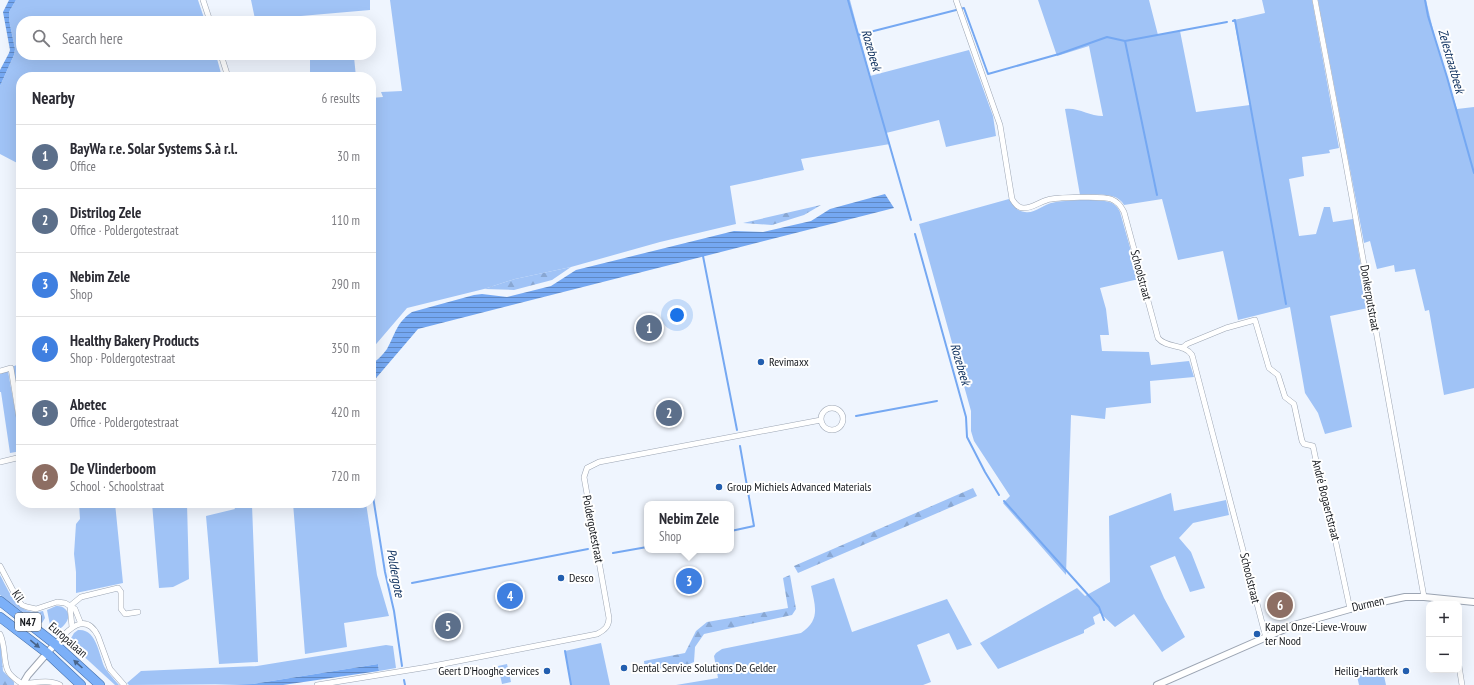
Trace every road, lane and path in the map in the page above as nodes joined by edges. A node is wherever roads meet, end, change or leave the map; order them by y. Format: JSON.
{"nodes":[{"id":1,"x":203,"y":0,"type":"edge"},
{"id":2,"x":956,"y":0,"type":"edge"},
{"id":3,"x":1315,"y":0,"type":"edge"},
{"id":4,"x":208,"y":16,"type":"edge"},
{"id":5,"x":223,"y":60,"type":"edge"},
{"id":6,"x":226,"y":72,"type":"edge"},
{"id":7,"x":1182,"y":348,"type":"junction"},
{"id":8,"x":0,"y":371,"type":"edge"},
{"id":9,"x":16,"y":399,"type":"edge"},
{"id":10,"x":821,"y":420,"type":"junction"},
{"id":11,"x":16,"y":458,"type":"edge"},
{"id":12,"x":0,"y":462,"type":"edge"},
{"id":13,"x":0,"y":566,"type":"edge"},
{"id":14,"x":1424,"y":597,"type":"junction"},
{"id":15,"x":0,"y":601,"type":"edge"},
{"id":16,"x":1447,"y":601,"type":"edge"},
{"id":17,"x":1462,"y":602,"type":"edge"},
{"id":18,"x":1474,"y":602,"type":"edge"},
{"id":19,"x":70,"y":606,"type":"junction"},
{"id":20,"x":1350,"y":609,"type":"junction"},
{"id":21,"x":138,"y":612,"type":"dead end"},
{"id":22,"x":0,"y":617,"type":"edge"},
{"id":23,"x":81,"y":624,"type":"junction"},
{"id":24,"x":72,"y":627,"type":"junction"},
{"id":25,"x":0,"y":634,"type":"edge"},
{"id":26,"x":1266,"y":638,"type":"junction"},
{"id":27,"x":55,"y":644,"type":"junction"},
{"id":28,"x":47,"y":653,"type":"junction"},
{"id":29,"x":1460,"y":673,"type":"edge"},
{"id":30,"x":22,"y":684,"type":"edge"},
{"id":31,"x":60,"y":685,"type":"edge"},
{"id":32,"x":81,"y":685,"type":"edge"},
{"id":33,"x":100,"y":685,"type":"edge"},
{"id":34,"x":124,"y":685,"type":"edge"},
{"id":35,"x":317,"y":685,"type":"edge"},
{"id":36,"x":1157,"y":685,"type":"edge"},
{"id":37,"x":1462,"y":685,"type":"edge"}],
"edges":[{"from":1,"to":4,"type":"street"},
{"from":2,"to":7,"type":"street","name":"Schoolstraat"},
{"from":3,"to":14,"type":"street","name":"Donkerputstraat"},
{"from":5,"to":6,"type":"street"},
{"from":7,"to":20,"type":"street","name":"André Bogaertstraat"},
{"from":7,"to":26,"type":"street","name":"Schoolstraat"},
{"from":8,"to":9,"type":"street"},
{"from":10,"to":10,"type":"street"},
{"from":10,"to":35,"type":"street","name":"Poldergotestraat"},
{"from":11,"to":12,"type":"street"},
{"from":13,"to":19,"type":"street","name":"Kil"},
{"from":14,"to":16,"type":"street","name":"Durmen"},
{"from":14,"to":20,"type":"street","name":"Durmen"},
{"from":15,"to":27,"type":"highway","name":"Europalaan","number":"N47"},
{"from":17,"to":18,"type":"street","name":"Durmen"},
{"from":19,"to":21,"type":"street"},
{"from":19,"to":23,"type":"street"},
{"from":19,"to":24,"type":"street"},
{"from":20,"to":26,"type":"street","name":"Durmen"},
{"from":22,"to":28,"type":"highway","name":"Europalaan","number":"N47","one_way":true},
{"from":23,"to":24,"type":"street"},
{"from":23,"to":34,"type":"street"},
{"from":24,"to":27,"type":"street"},
{"from":25,"to":30,"type":"street"},
{"from":26,"to":36,"type":"street","name":"Durmen"},
{"from":27,"to":28,"type":"street"},
{"from":33,"to":27,"type":"highway","name":"Europalaan","number":"N47","one_way":true},
{"from":28,"to":30,"type":"street"},
{"from":28,"to":32,"type":"highway","name":"Europalaan","number":"N47"},
{"from":29,"to":37,"type":"street"},
{"from":30,"to":31,"type":"street"}]}
